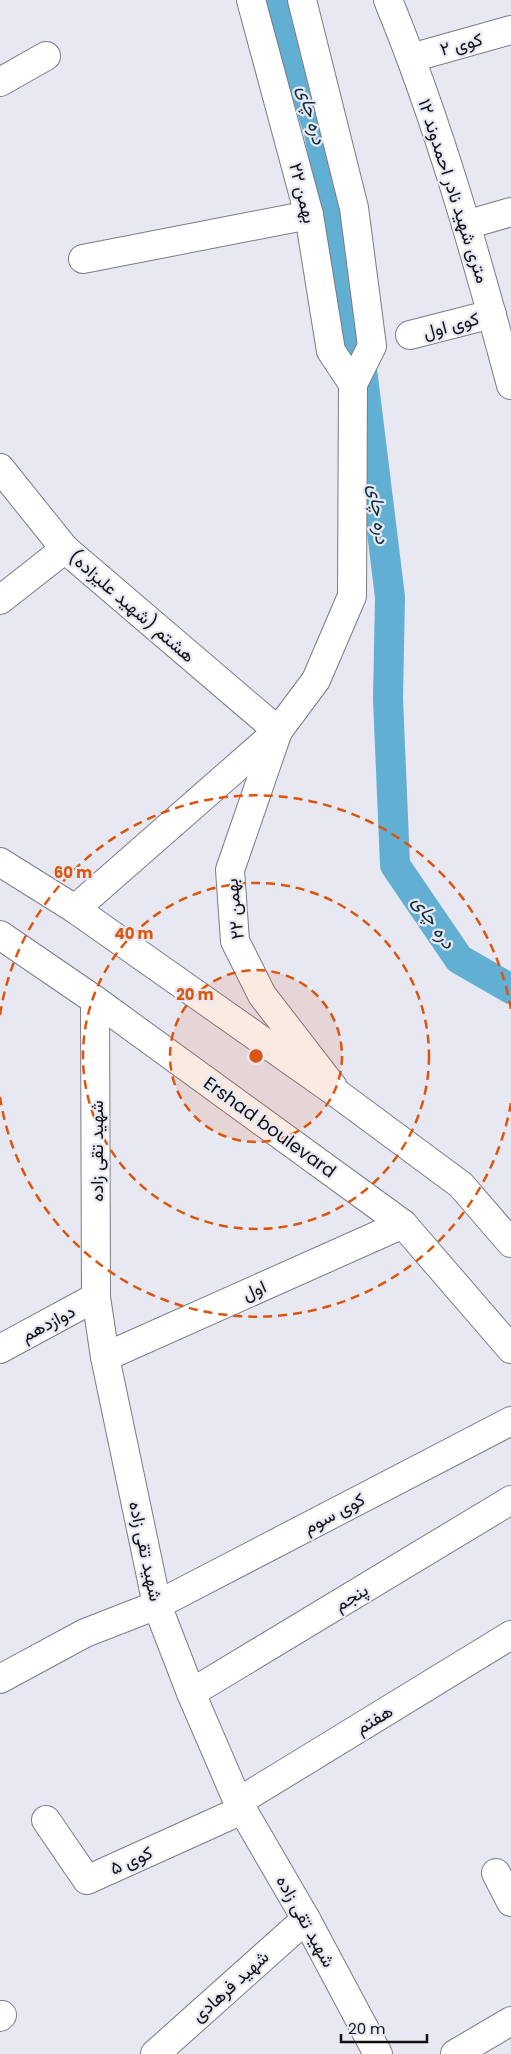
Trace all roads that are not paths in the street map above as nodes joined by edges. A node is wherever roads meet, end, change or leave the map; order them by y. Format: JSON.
{"nodes":[{"id":1,"x":251,"y":0,"type":"edge"},
{"id":2,"x":302,"y":0,"type":"edge"},
{"id":3,"x":388,"y":0,"type":"edge"},
{"id":4,"x":511,"y":30,"type":"edge"},
{"id":5,"x":46,"y":56,"type":"dead end"},
{"id":6,"x":411,"y":58,"type":"junction"},
{"id":7,"x":0,"y":82,"type":"edge"},
{"id":8,"x":511,"y":212,"type":"edge"},
{"id":9,"x":309,"y":215,"type":"junction"},
{"id":10,"x":466,"y":224,"type":"junction"},
{"id":11,"x":83,"y":259,"type":"dead end"},
{"id":12,"x":492,"y":314,"type":"junction"},
{"id":13,"x":410,"y":335,"type":"dead end"},
{"id":14,"x":353,"y":384,"type":"junction"},
{"id":15,"x":511,"y":385,"type":"edge"},
{"id":16,"x":0,"y":468,"type":"edge"},
{"id":17,"x":66,"y":549,"type":"junction"},
{"id":18,"x":0,"y":600,"type":"edge"},
{"id":19,"x":278,"y":730,"type":"junction"},
{"id":20,"x":2,"y":861,"type":"edge"},
{"id":21,"x":75,"y":909,"type":"junction"},
{"id":22,"x":0,"y":935,"type":"edge"},
{"id":23,"x":95,"y":1000,"type":"junction"},
{"id":24,"x":338,"y":1094,"type":"junction"},
{"id":25,"x":403,"y":1224,"type":"junction"},
{"id":26,"x":511,"y":1243,"type":"edge"},
{"id":27,"x":96,"y":1297,"type":"junction"},
{"id":28,"x":0,"y":1349,"type":"edge"},
{"id":29,"x":511,"y":1349,"type":"edge"},
{"id":30,"x":105,"y":1357,"type":"junction"},
{"id":31,"x":511,"y":1421,"type":"edge"},
{"id":32,"x":511,"y":1500,"type":"edge"},
{"id":33,"x":157,"y":1605,"type":"junction"},
{"id":34,"x":511,"y":1635,"type":"edge"},
{"id":35,"x":0,"y":1680,"type":"edge"},
{"id":36,"x":191,"y":1693,"type":"junction"},
{"id":37,"x":240,"y":1806,"type":"junction"},
{"id":38,"x":46,"y":1820,"type":"dead end"},
{"id":39,"x":496,"y":1873,"type":"dead end"},
{"id":40,"x":511,"y":1902,"type":"edge"},
{"id":41,"x":306,"y":1919,"type":"junction"},
{"id":42,"x":511,"y":2021,"type":"edge"},
{"id":43,"x":155,"y":2054,"type":"edge"},
{"id":44,"x":378,"y":2054,"type":"edge"},
{"id":45,"x":456,"y":2054,"type":"edge"}],
"edges":[{"from":1,"to":9,"type":"street","name":"۲۲ بهمن"},
{"from":2,"to":14,"type":"street","name":"۲۲ بهمن"},
{"from":3,"to":6,"type":"street","name":"۱۲ متری شهید نادر احمدوند"},
{"from":4,"to":6,"type":"street","name":"کوی ۲"},
{"from":5,"to":7,"type":"street"},
{"from":6,"to":10,"type":"street","name":"۱۲ متری شهید نادر احمدوند"},
{"from":8,"to":10,"type":"street"},
{"from":9,"to":11,"type":"street"},
{"from":9,"to":14,"type":"street","name":"۲۲ بهمن"},
{"from":10,"to":12,"type":"street","name":"۱۲ متری شهید نادر احمدوند"},
{"from":12,"to":13,"type":"street","name":"کوی اول"},
{"from":12,"to":15,"type":"street","name":"۱۲ متری شهید نادر احمدوند"},
{"from":14,"to":19,"type":"street","name":"۲۲ بهمن"},
{"from":16,"to":17,"type":"street","name":"هشتم (شهید علیزاده)"},
{"from":17,"to":18,"type":"street"},
{"from":17,"to":19,"type":"street","name":"هشتم (شهید علیزاده)"},
{"from":19,"to":21,"type":"street","name":"۲۲ بهمن"},
{"from":19,"to":24,"type":"street","name":"۲۲ بهمن"},
{"from":20,"to":21,"type":"street"},
{"from":21,"to":24,"type":"street"},
{"from":22,"to":23,"type":"street","name":"Ershad boulevard"},
{"from":23,"to":25,"type":"street","name":"Ershad boulevard"},
{"from":23,"to":27,"type":"street","name":"شهید تقی زاده"},
{"from":24,"to":26,"type":"street"},
{"from":25,"to":29,"type":"street","name":"Ershad boulevard"},
{"from":25,"to":30,"type":"street","name":"اول"},
{"from":27,"to":28,"type":"street","name":"دوازدهم"},
{"from":27,"to":30,"type":"street","name":"شهید تقی زاده"},
{"from":30,"to":33,"type":"street","name":"شهید تقی زاده"},
{"from":31,"to":33,"type":"street","name":"کوی سوم"},
{"from":32,"to":36,"type":"street","name":"پنجم"},
{"from":33,"to":35,"type":"street","name":"کوی سوم"},
{"from":33,"to":36,"type":"street","name":"شهید تقی زاده"},
{"from":34,"to":37,"type":"street","name":"هفتم"},
{"from":36,"to":37,"type":"street","name":"شهید تقی زاده"},
{"from":37,"to":38,"type":"street","name":"کوی ۵"},
{"from":37,"to":41,"type":"street","name":"شهید تقی زاده"},
{"from":39,"to":40,"type":"street"},
{"from":41,"to":43,"type":"street","name":"شهید فرهادی"},
{"from":41,"to":44,"type":"street","name":"شهید تقی زاده"},
{"from":42,"to":45,"type":"street"}]}
